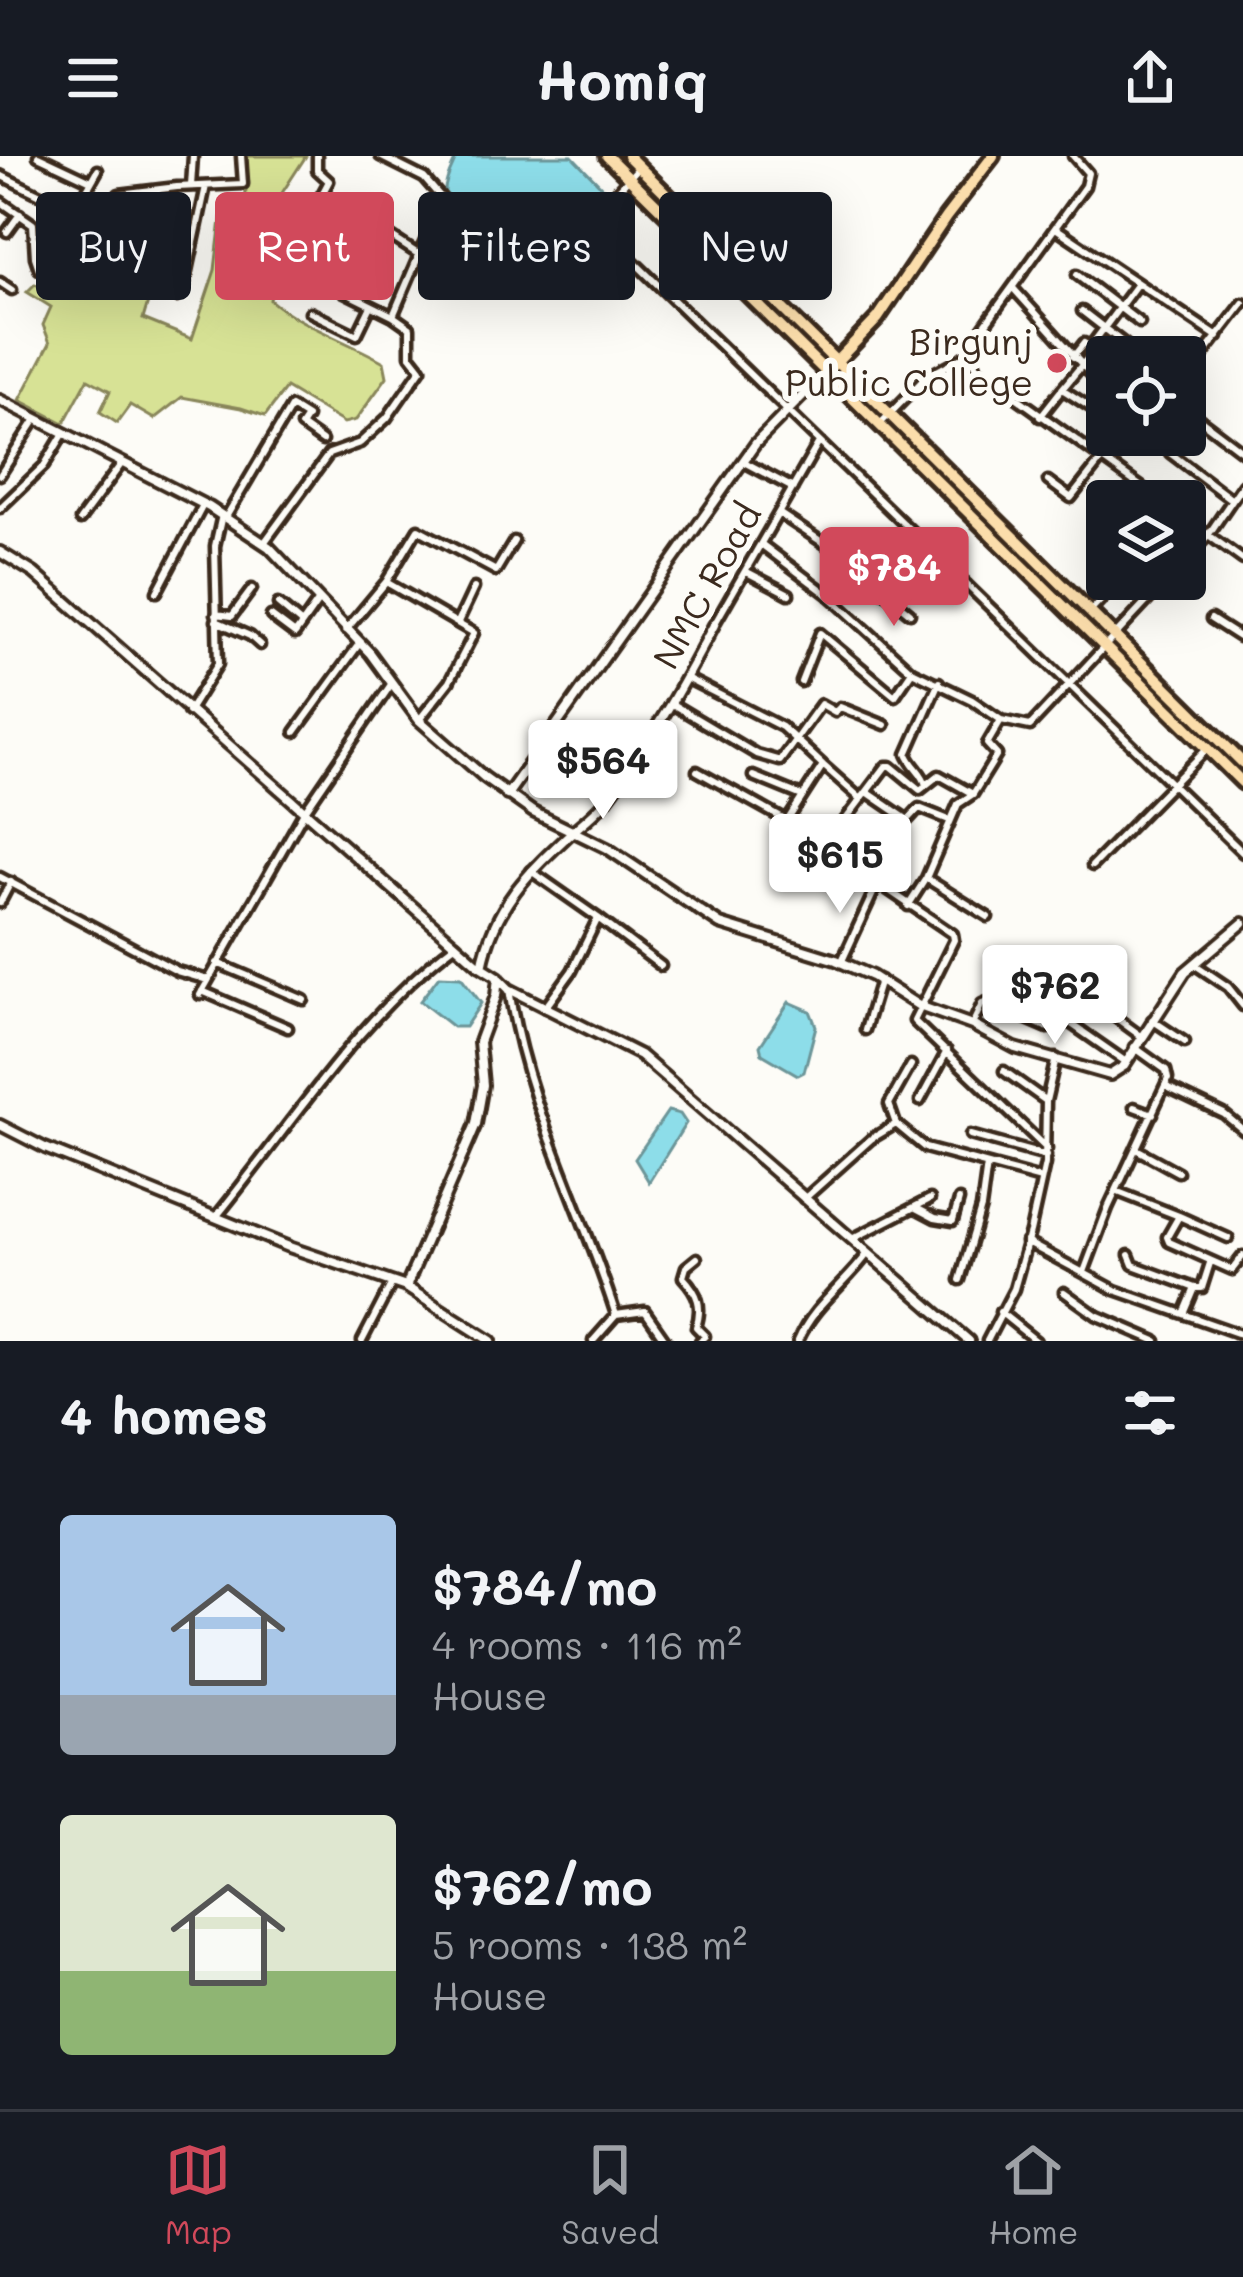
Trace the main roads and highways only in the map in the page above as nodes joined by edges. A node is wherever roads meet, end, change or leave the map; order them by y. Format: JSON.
{"nodes":[{"id":1,"x":607,"y":156,"type":"edge"},
{"id":2,"x":993,"y":156,"type":"edge"},
{"id":3,"x":635,"y":160,"type":"edge"},
{"id":4,"x":835,"y":362,"type":"junction"},
{"id":5,"x":826,"y":372,"type":"junction"},
{"id":6,"x":885,"y":419,"type":"junction"},
{"id":7,"x":1111,"y":641,"type":"junction"},
{"id":8,"x":1243,"y":763,"type":"edge"},
{"id":9,"x":1243,"y":783,"type":"edge"}],
"edges":[{"from":1,"to":5,"type":"main road"},
{"from":2,"to":4,"type":"main road"},
{"from":3,"to":4,"type":"main road"},
{"from":4,"to":5,"type":"main road"},
{"from":4,"to":6,"type":"main road"},
{"from":5,"to":6,"type":"main road"},
{"from":6,"to":7,"type":"main road"},
{"from":6,"to":7,"type":"main road"},
{"from":7,"to":8,"type":"main road"},
{"from":7,"to":9,"type":"main road"}]}
